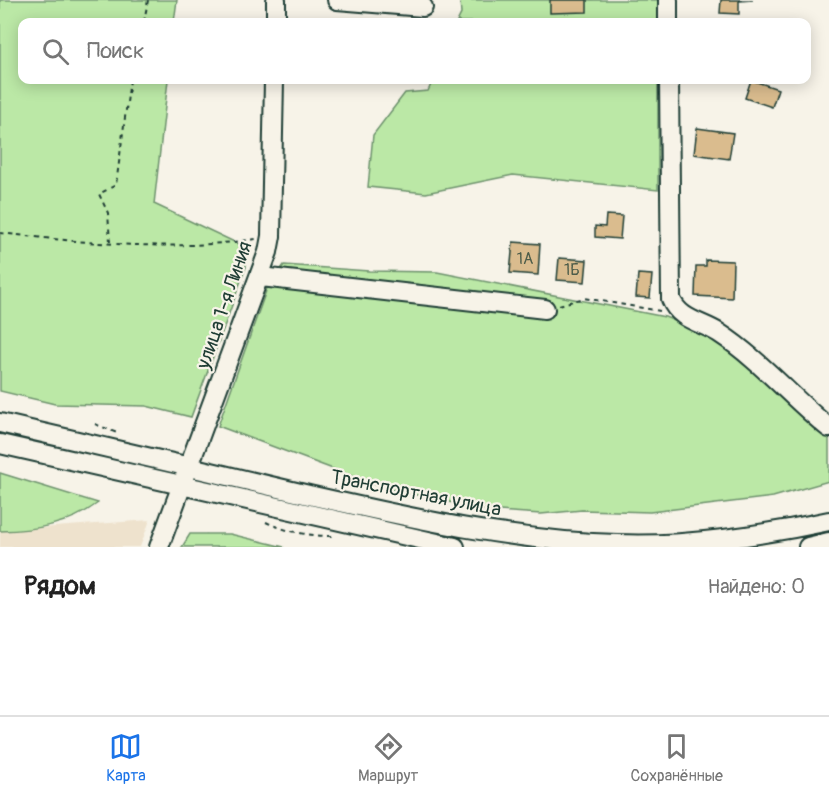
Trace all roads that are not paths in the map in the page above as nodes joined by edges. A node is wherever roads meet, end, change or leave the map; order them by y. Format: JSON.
{"nodes":[{"id":1,"x":276,"y":0,"type":"edge"},
{"id":2,"x":337,"y":0,"type":"edge"},
{"id":3,"x":668,"y":0,"type":"edge"},
{"id":4,"x":423,"y":7,"type":"dead end"},
{"id":5,"x":276,"y":18,"type":"edge"},
{"id":6,"x":668,"y":18,"type":"edge"},
{"id":7,"x":274,"y":84,"type":"edge"},
{"id":8,"x":669,"y":84,"type":"edge"},
{"id":9,"x":261,"y":277,"type":"junction"},
{"id":10,"x":545,"y":309,"type":"road end"},
{"id":11,"x":0,"y":423,"type":"edge"},
{"id":12,"x":829,"y":428,"type":"edge"},
{"id":13,"x":0,"y":444,"type":"edge"},
{"id":14,"x":190,"y":468,"type":"junction"},
{"id":15,"x":183,"y":487,"type":"junction"},
{"id":16,"x":829,"y":521,"type":"edge"},
{"id":17,"x":829,"y":542,"type":"edge"},
{"id":18,"x":159,"y":547,"type":"edge"},
{"id":19,"x":455,"y":547,"type":"edge"},
{"id":20,"x":808,"y":547,"type":"edge"}],
"edges":[{"from":1,"to":5,"type":"street"},
{"from":2,"to":4,"type":"street"},
{"from":3,"to":6,"type":"street"},
{"from":7,"to":9,"type":"street","name":"улица 1-я Линия"},
{"from":8,"to":12,"type":"street"},
{"from":9,"to":10,"type":"street"},
{"from":9,"to":14,"type":"street","name":"улица 1-я Линия"},
{"from":11,"to":14,"type":"street","name":"Транспортная улица"},
{"from":13,"to":15,"type":"street"},
{"from":14,"to":15,"type":"street","name":"улица 1-я Линия"},
{"from":14,"to":16,"type":"street","name":"Транспортная улица"},
{"from":15,"to":18,"type":"street","name":"улица 1-я Линия"},
{"from":15,"to":19,"type":"street"},
{"from":17,"to":20,"type":"street"}]}
